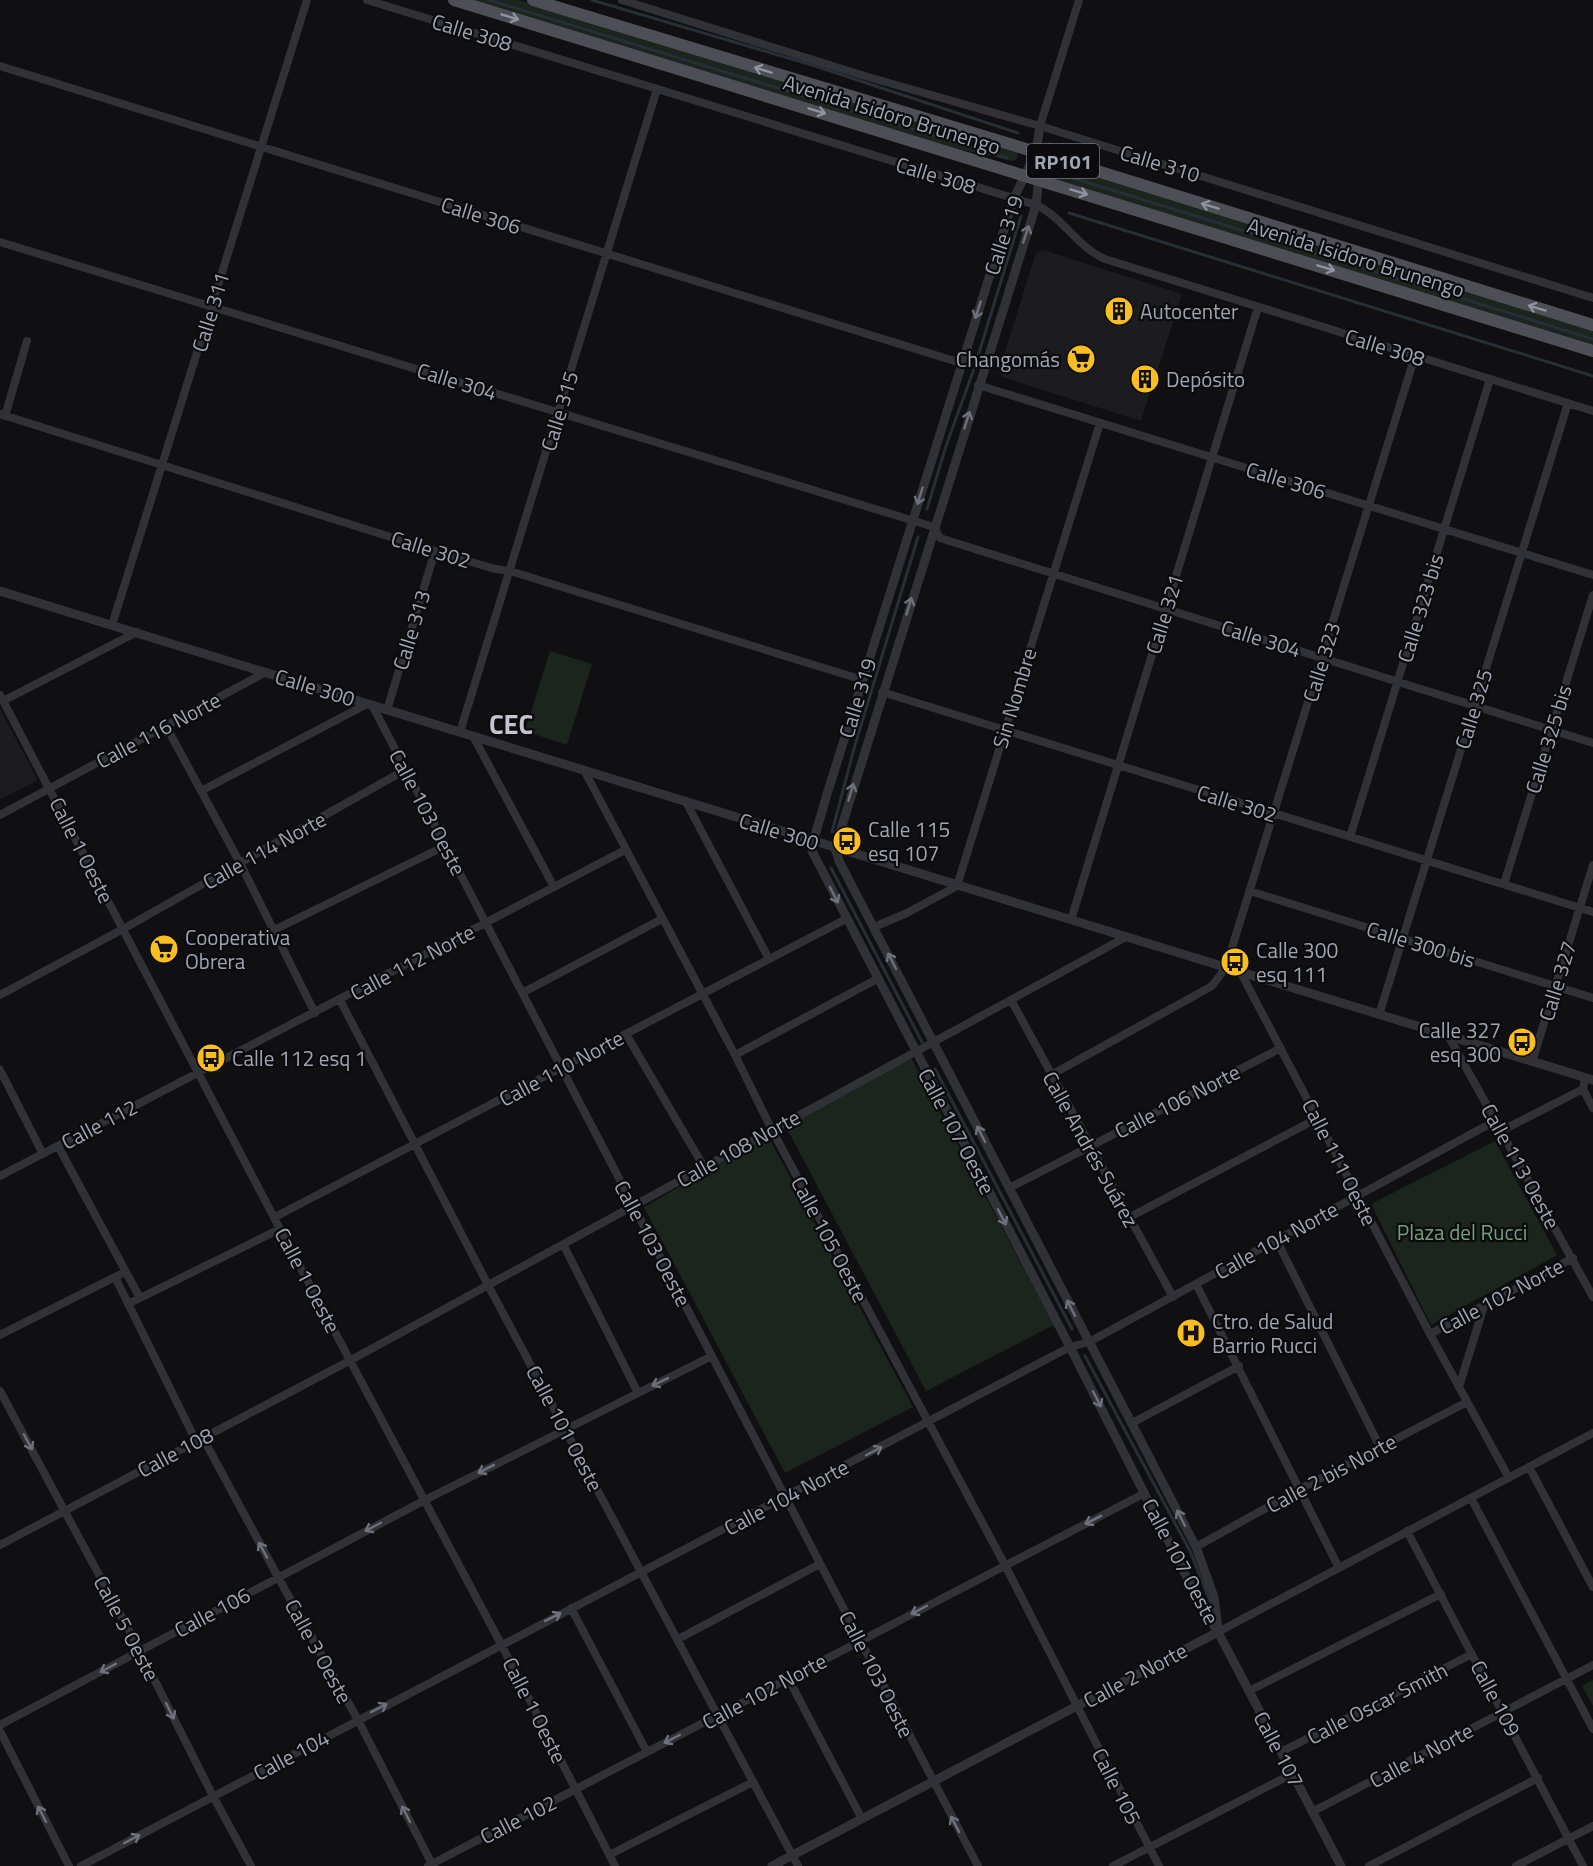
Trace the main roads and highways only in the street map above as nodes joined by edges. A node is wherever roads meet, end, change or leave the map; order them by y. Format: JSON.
{"nodes":[{"id":1,"x":454,"y":0,"type":"edge"},
{"id":2,"x":533,"y":0,"type":"edge"},
{"id":3,"x":1593,"y":325,"type":"edge"},
{"id":4,"x":1593,"y":351,"type":"edge"}],
"edges":[{"from":1,"to":4,"type":"main road","name":"Avenida Isidoro Brunengo","number":"RP101","one_way":true},
{"from":3,"to":2,"type":"main road","name":"Avenida Isidoro Brunengo","number":"RP101","one_way":true}]}
